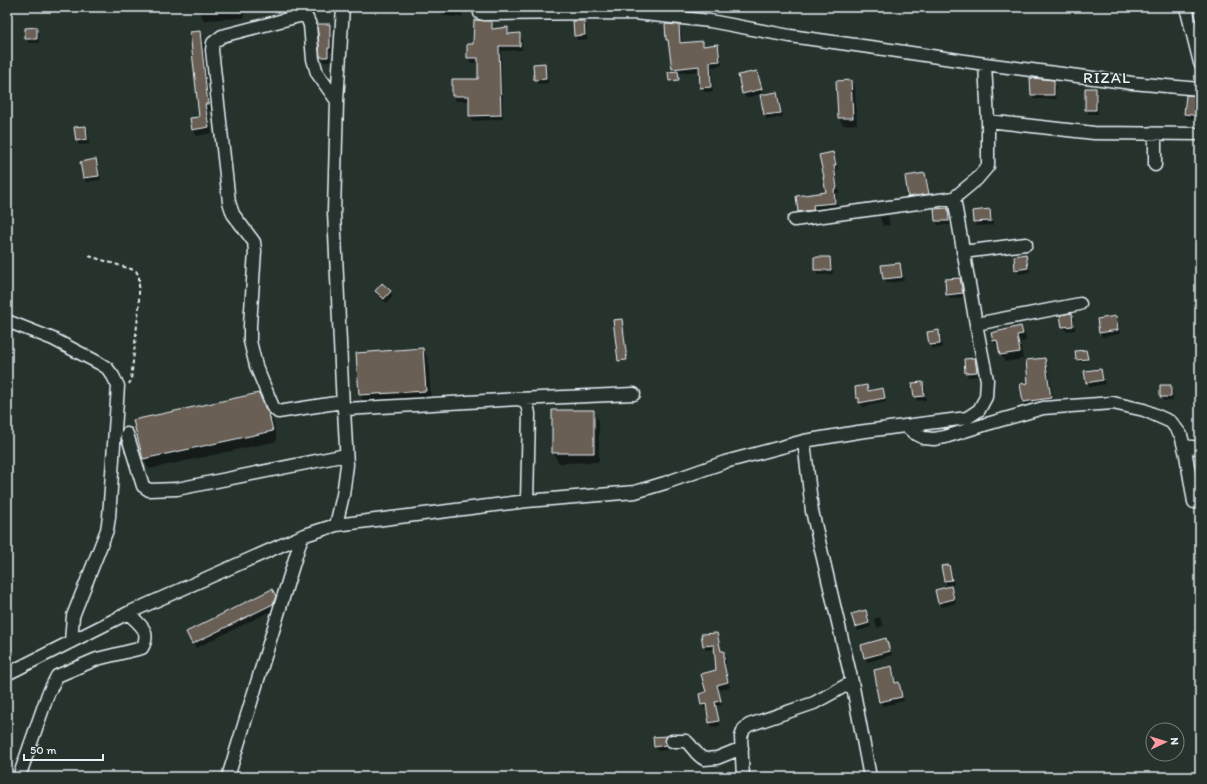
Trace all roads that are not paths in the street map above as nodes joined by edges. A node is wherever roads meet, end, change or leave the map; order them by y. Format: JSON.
{"nodes":[{"id":1,"x":343,"y":7,"type":"edge"},
{"id":2,"x":479,"y":7,"type":"edge"},
{"id":3,"x":1186,"y":7,"type":"edge"},
{"id":4,"x":1196,"y":34,"type":"edge"},
{"id":5,"x":1200,"y":63,"type":"edge"},
{"id":6,"x":985,"y":64,"type":"junction"},
{"id":7,"x":1200,"y":89,"type":"edge"},
{"id":8,"x":337,"y":101,"type":"junction"},
{"id":9,"x":988,"y":121,"type":"junction"},
{"id":10,"x":1155,"y":134,"type":"junction"},
{"id":11,"x":1200,"y":134,"type":"edge"},
{"id":12,"x":1155,"y":165,"type":"dead end"},
{"id":13,"x":954,"y":198,"type":"junction"},
{"id":14,"x":794,"y":220,"type":"dead end"},
{"id":15,"x":1026,"y":244,"type":"dead end"},
{"id":16,"x":963,"y":252,"type":"junction"},
{"id":17,"x":1080,"y":304,"type":"dead end"},
{"id":18,"x":7,"y":321,"type":"edge"},
{"id":19,"x":976,"y":324,"type":"junction"},
{"id":20,"x":634,"y":394,"type":"dead end"},
{"id":21,"x":518,"y":399,"type":"junction"},
{"id":22,"x":343,"y":406,"type":"junction"},
{"id":23,"x":907,"y":427,"type":"junction"},
{"id":24,"x":127,"y":434,"type":"dead end"},
{"id":25,"x":804,"y":442,"type":"junction"},
{"id":26,"x":1184,"y":446,"type":"junction"},
{"id":27,"x":1200,"y":448,"type":"edge"},
{"id":28,"x":346,"y":455,"type":"junction"},
{"id":29,"x":527,"y":501,"type":"junction"},
{"id":30,"x":1194,"y":502,"type":"dead end"},
{"id":31,"x":336,"y":525,"type":"junction"},
{"id":32,"x":302,"y":536,"type":"junction"},
{"id":33,"x":128,"y":613,"type":"junction"},
{"id":34,"x":71,"y":642,"type":"junction"},
{"id":35,"x":7,"y":674,"type":"edge"},
{"id":36,"x":852,"y":682,"type":"junction"},
{"id":37,"x":672,"y":740,"type":"dead end"},
{"id":38,"x":742,"y":748,"type":"junction"},
{"id":39,"x":19,"y":777,"type":"edge"},
{"id":40,"x":228,"y":777,"type":"edge"},
{"id":41,"x":743,"y":777,"type":"edge"},
{"id":42,"x":870,"y":777,"type":"edge"}],
"edges":[{"from":1,"to":8,"type":"street"},
{"from":2,"to":6,"type":"street"},
{"from":3,"to":4,"type":"street"},
{"from":4,"to":5,"type":"street"},
{"from":6,"to":7,"type":"street"},
{"from":6,"to":9,"type":"street"},
{"from":8,"to":22,"type":"street"},
{"from":8,"to":22,"type":"street"},
{"from":9,"to":10,"type":"street"},
{"from":9,"to":13,"type":"street"},
{"from":10,"to":11,"type":"street"},
{"from":10,"to":12,"type":"street"},
{"from":13,"to":14,"type":"street"},
{"from":13,"to":16,"type":"street"},
{"from":15,"to":16,"type":"street"},
{"from":16,"to":19,"type":"street"},
{"from":17,"to":19,"type":"street"},
{"from":18,"to":34,"type":"street"},
{"from":19,"to":23,"type":"street"},
{"from":20,"to":21,"type":"street"},
{"from":21,"to":22,"type":"street"},
{"from":21,"to":29,"type":"street"},
{"from":22,"to":28,"type":"street"},
{"from":23,"to":25,"type":"street"},
{"from":23,"to":26,"type":"street"},
{"from":24,"to":28,"type":"street"},
{"from":25,"to":29,"type":"street"},
{"from":25,"to":36,"type":"street"},
{"from":26,"to":27,"type":"street"},
{"from":26,"to":30,"type":"street"},
{"from":28,"to":31,"type":"street"},
{"from":29,"to":31,"type":"street"},
{"from":31,"to":32,"type":"street"},
{"from":32,"to":33,"type":"street"},
{"from":32,"to":40,"type":"street"},
{"from":33,"to":34,"type":"street"},
{"from":33,"to":39,"type":"street"},
{"from":34,"to":35,"type":"street"},
{"from":36,"to":38,"type":"street"},
{"from":36,"to":42,"type":"street"},
{"from":37,"to":38,"type":"street"},
{"from":38,"to":41,"type":"street"}]}
